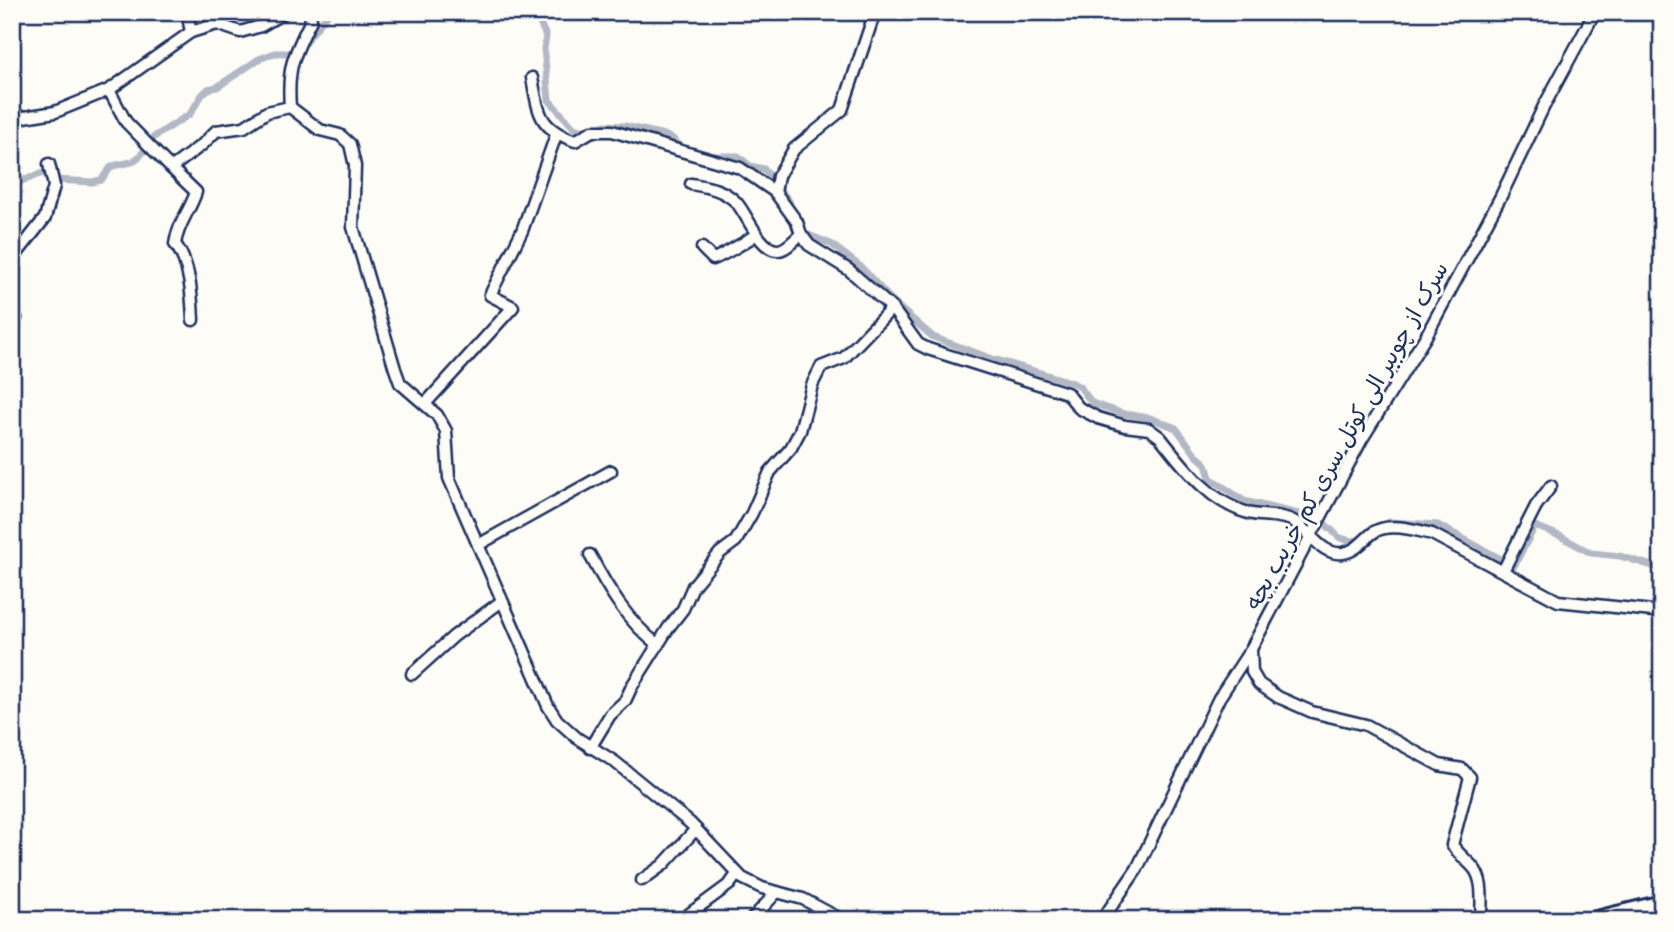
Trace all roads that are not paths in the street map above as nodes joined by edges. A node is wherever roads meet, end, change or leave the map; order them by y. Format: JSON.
{"nodes":[{"id":1,"x":187,"y":12,"type":"edge"},
{"id":2,"x":285,"y":12,"type":"edge"},
{"id":3,"x":310,"y":12,"type":"edge"},
{"id":4,"x":873,"y":12,"type":"edge"},
{"id":5,"x":1595,"y":12,"type":"edge"},
{"id":6,"x":191,"y":32,"type":"junction"},
{"id":7,"x":532,"y":78,"type":"dead end"},
{"id":8,"x":109,"y":90,"type":"junction"},
{"id":9,"x":290,"y":107,"type":"junction"},
{"id":10,"x":12,"y":119,"type":"edge"},
{"id":11,"x":556,"y":135,"type":"junction"},
{"id":12,"x":49,"y":164,"type":"dead end"},
{"id":13,"x":171,"y":168,"type":"junction"},
{"id":14,"x":691,"y":184,"type":"dead end"},
{"id":15,"x":775,"y":192,"type":"junction"},
{"id":16,"x":756,"y":233,"type":"junction"},
{"id":17,"x":801,"y":234,"type":"junction"},
{"id":18,"x":702,"y":248,"type":"dead end"},
{"id":19,"x":12,"y":260,"type":"edge"},
{"id":20,"x":892,"y":308,"type":"junction"},
{"id":21,"x":12,"y":309,"type":"edge"},
{"id":22,"x":193,"y":320,"type":"dead end"},
{"id":23,"x":12,"y":322,"type":"edge"},
{"id":24,"x":425,"y":404,"type":"junction"},
{"id":25,"x":611,"y":471,"type":"dead end"},
{"id":26,"x":1551,"y":486,"type":"dead end"},
{"id":27,"x":1310,"y":537,"type":"junction"},
{"id":28,"x":478,"y":545,"type":"junction"},
{"id":29,"x":590,"y":555,"type":"dead end"},
{"id":30,"x":1503,"y":570,"type":"junction"},
{"id":31,"x":502,"y":601,"type":"junction"},
{"id":32,"x":1662,"y":612,"type":"edge"},
{"id":33,"x":658,"y":645,"type":"junction"},
{"id":34,"x":1251,"y":649,"type":"junction"},
{"id":35,"x":412,"y":674,"type":"dead end"},
{"id":36,"x":590,"y":748,"type":"junction"},
{"id":37,"x":696,"y":829,"type":"junction"},
{"id":38,"x":737,"y":874,"type":"junction"},
{"id":39,"x":642,"y":880,"type":"dead end"},
{"id":40,"x":777,"y":892,"type":"junction"},
{"id":41,"x":1662,"y":902,"type":"edge"},
{"id":42,"x":681,"y":920,"type":"edge"},
{"id":43,"x":751,"y":920,"type":"edge"},
{"id":44,"x":842,"y":920,"type":"edge"},
{"id":45,"x":1102,"y":920,"type":"edge"},
{"id":46,"x":1481,"y":920,"type":"edge"},
{"id":47,"x":1588,"y":920,"type":"edge"}],
"edges":[{"from":1,"to":6,"type":"street"},
{"from":2,"to":6,"type":"street"},
{"from":3,"to":9,"type":"street"},
{"from":4,"to":15,"type":"street"},
{"from":5,"to":27,"type":"street","name":"سرک از چوببر الی کوتل سری کم خریب بچه"},
{"from":6,"to":8,"type":"street"},
{"from":7,"to":11,"type":"street"},
{"from":8,"to":10,"type":"street"},
{"from":8,"to":13,"type":"street"},
{"from":9,"to":13,"type":"street"},
{"from":9,"to":24,"type":"street"},
{"from":11,"to":15,"type":"street"},
{"from":11,"to":24,"type":"street"},
{"from":12,"to":19,"type":"street"},
{"from":13,"to":22,"type":"street"},
{"from":14,"to":16,"type":"street"},
{"from":15,"to":17,"type":"street"},
{"from":16,"to":17,"type":"street"},
{"from":16,"to":18,"type":"street"},
{"from":17,"to":20,"type":"street"},
{"from":20,"to":27,"type":"street"},
{"from":20,"to":33,"type":"street"},
{"from":21,"to":23,"type":"street"},
{"from":24,"to":28,"type":"street"},
{"from":25,"to":28,"type":"street"},
{"from":26,"to":30,"type":"street"},
{"from":27,"to":30,"type":"street"},
{"from":27,"to":34,"type":"street","name":"سرک از چوببر الی کوتل سری کم خریب بچه"},
{"from":28,"to":31,"type":"street"},
{"from":29,"to":33,"type":"street"},
{"from":30,"to":32,"type":"street"},
{"from":31,"to":35,"type":"street"},
{"from":31,"to":36,"type":"street"},
{"from":33,"to":36,"type":"street"},
{"from":34,"to":45,"type":"street","name":"سرک از چوببر الی کوتل سری کم خریب بچه"},
{"from":34,"to":46,"type":"street"},
{"from":36,"to":37,"type":"street"},
{"from":37,"to":38,"type":"street"},
{"from":37,"to":39,"type":"street"},
{"from":38,"to":40,"type":"street"},
{"from":38,"to":42,"type":"street"},
{"from":40,"to":43,"type":"street"},
{"from":40,"to":44,"type":"street"},
{"from":41,"to":47,"type":"main road"}]}
